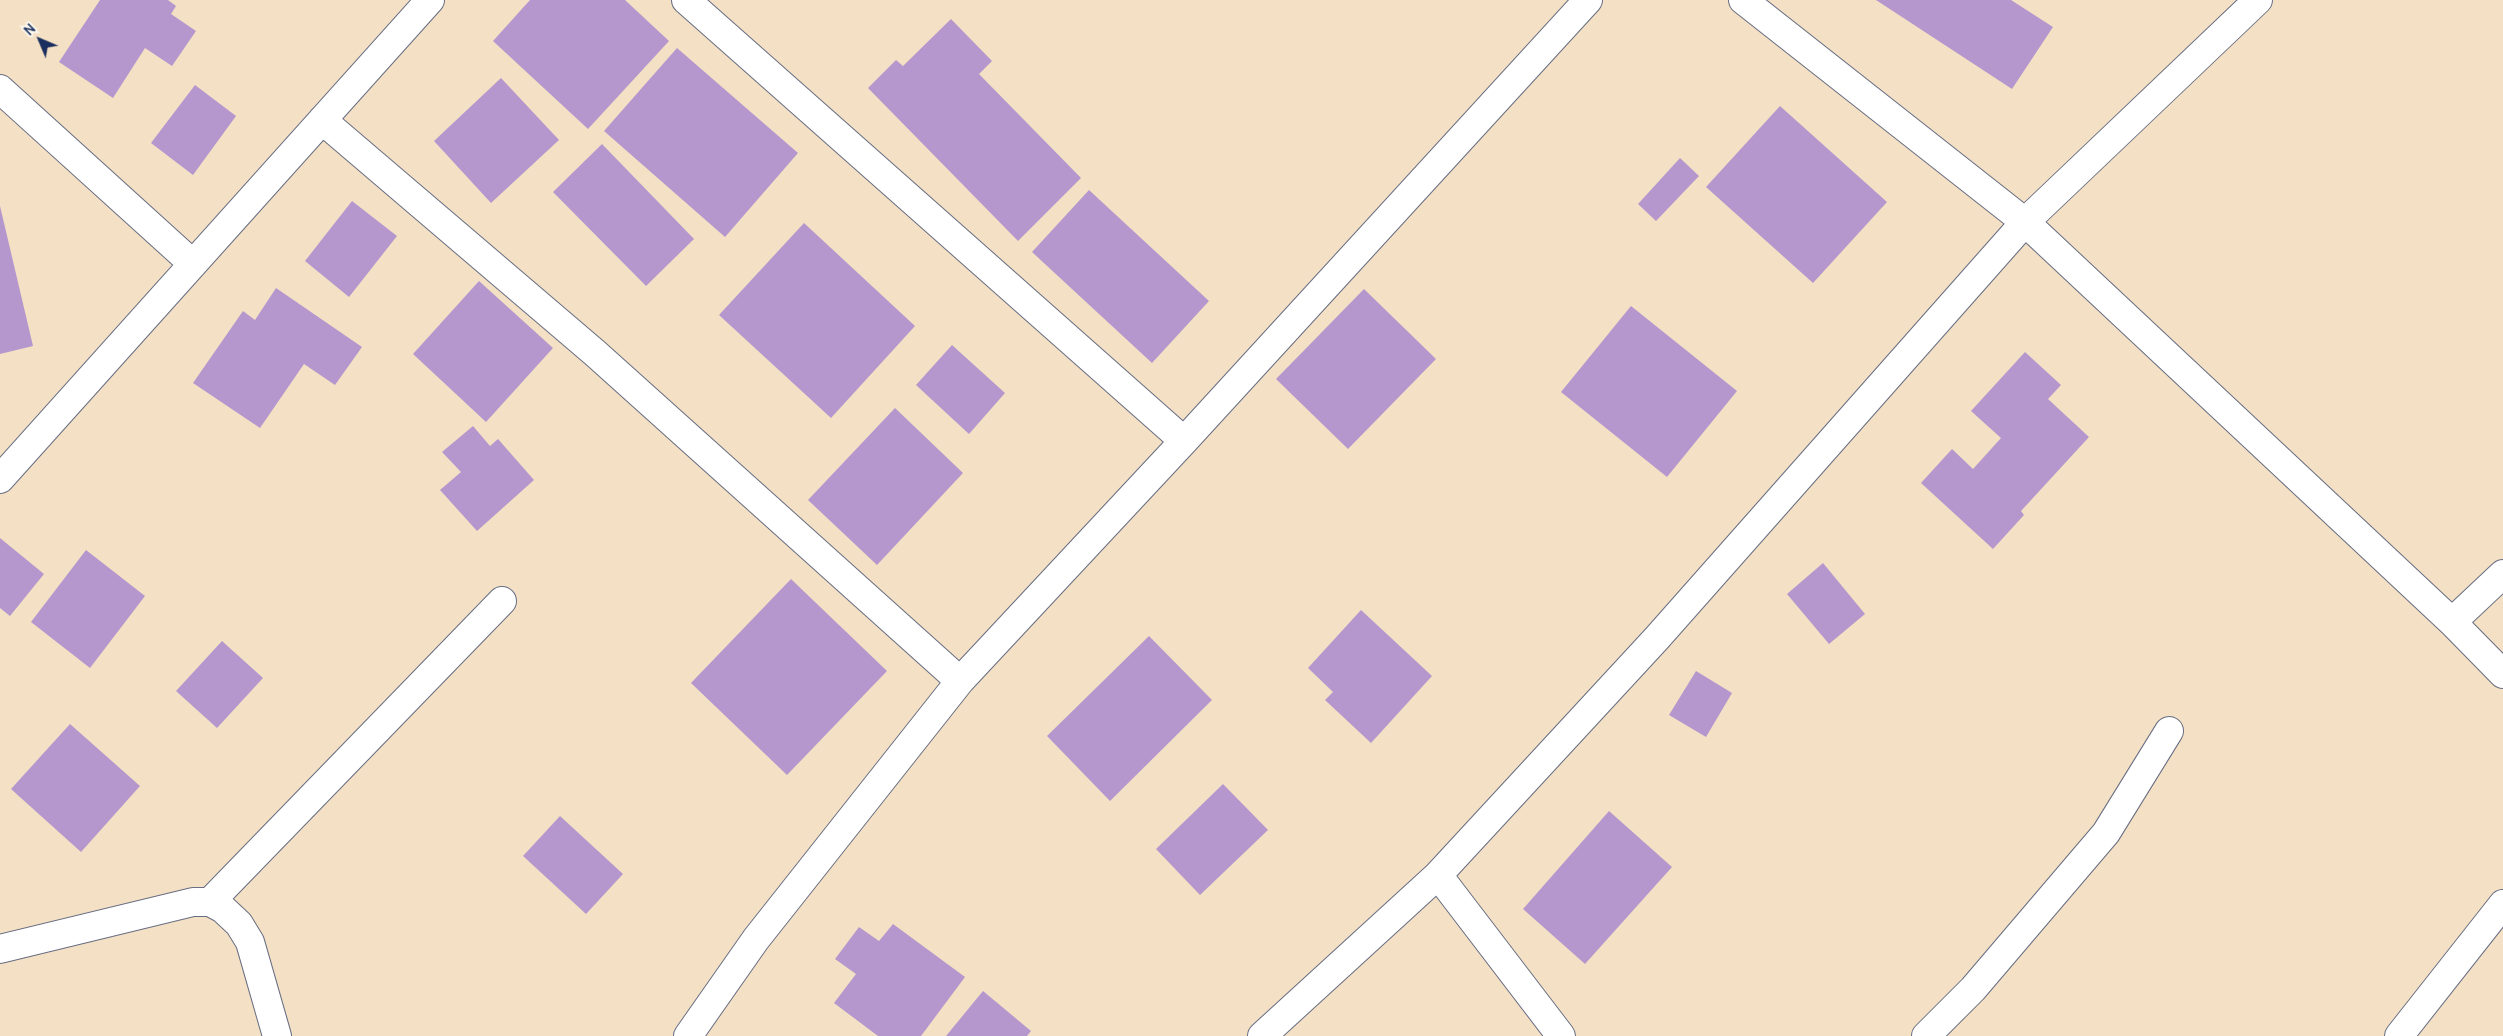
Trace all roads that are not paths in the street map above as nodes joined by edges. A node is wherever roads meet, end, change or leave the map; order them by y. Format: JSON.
{"nodes":[{"id":1,"x":430,"y":0,"type":"edge"},
{"id":2,"x":686,"y":0,"type":"edge"},
{"id":3,"x":1588,"y":0,"type":"edge"},
{"id":4,"x":1743,"y":0,"type":"edge"},
{"id":5,"x":2258,"y":0,"type":"edge"},
{"id":6,"x":0,"y":89,"type":"edge"},
{"id":7,"x":322,"y":120,"type":"junction"},
{"id":8,"x":2025,"y":222,"type":"junction"},
{"id":9,"x":194,"y":264,"type":"junction"},
{"id":10,"x":1184,"y":441,"type":"junction"},
{"id":11,"x":0,"y":479,"type":"edge"},
{"id":12,"x":2503,"y":574,"type":"edge"},
{"id":13,"x":502,"y":601,"type":"dead end"},
{"id":14,"x":2452,"y":622,"type":"junction"},
{"id":15,"x":2503,"y":674,"type":"edge"},
{"id":16,"x":960,"y":681,"type":"junction"},
{"id":17,"x":2169,"y":731,"type":"dead end"},
{"id":18,"x":1438,"y":875,"type":"junction"},
{"id":19,"x":210,"y":902,"type":"junction"},
{"id":20,"x":2503,"y":904,"type":"edge"},
{"id":21,"x":0,"y":949,"type":"edge"},
{"id":22,"x":277,"y":1036,"type":"edge"},
{"id":23,"x":688,"y":1036,"type":"edge"},
{"id":24,"x":1262,"y":1036,"type":"edge"},
{"id":25,"x":1561,"y":1036,"type":"edge"},
{"id":26,"x":1926,"y":1036,"type":"edge"},
{"id":27,"x":2399,"y":1036,"type":"edge"}],
"edges":[{"from":1,"to":7,"type":"street"},
{"from":2,"to":10,"type":"street"},
{"from":3,"to":10,"type":"street"},
{"from":4,"to":8,"type":"street"},
{"from":5,"to":8,"type":"street"},
{"from":6,"to":9,"type":"street"},
{"from":7,"to":9,"type":"street"},
{"from":7,"to":16,"type":"street"},
{"from":8,"to":14,"type":"street"},
{"from":8,"to":18,"type":"street"},
{"from":9,"to":11,"type":"street"},
{"from":10,"to":16,"type":"street"},
{"from":12,"to":14,"type":"street"},
{"from":13,"to":19,"type":"street"},
{"from":14,"to":15,"type":"street"},
{"from":16,"to":23,"type":"street"},
{"from":17,"to":26,"type":"street"},
{"from":18,"to":24,"type":"street"},
{"from":18,"to":25,"type":"street"},
{"from":19,"to":21,"type":"street"},
{"from":19,"to":22,"type":"street"},
{"from":20,"to":27,"type":"street"}]}
